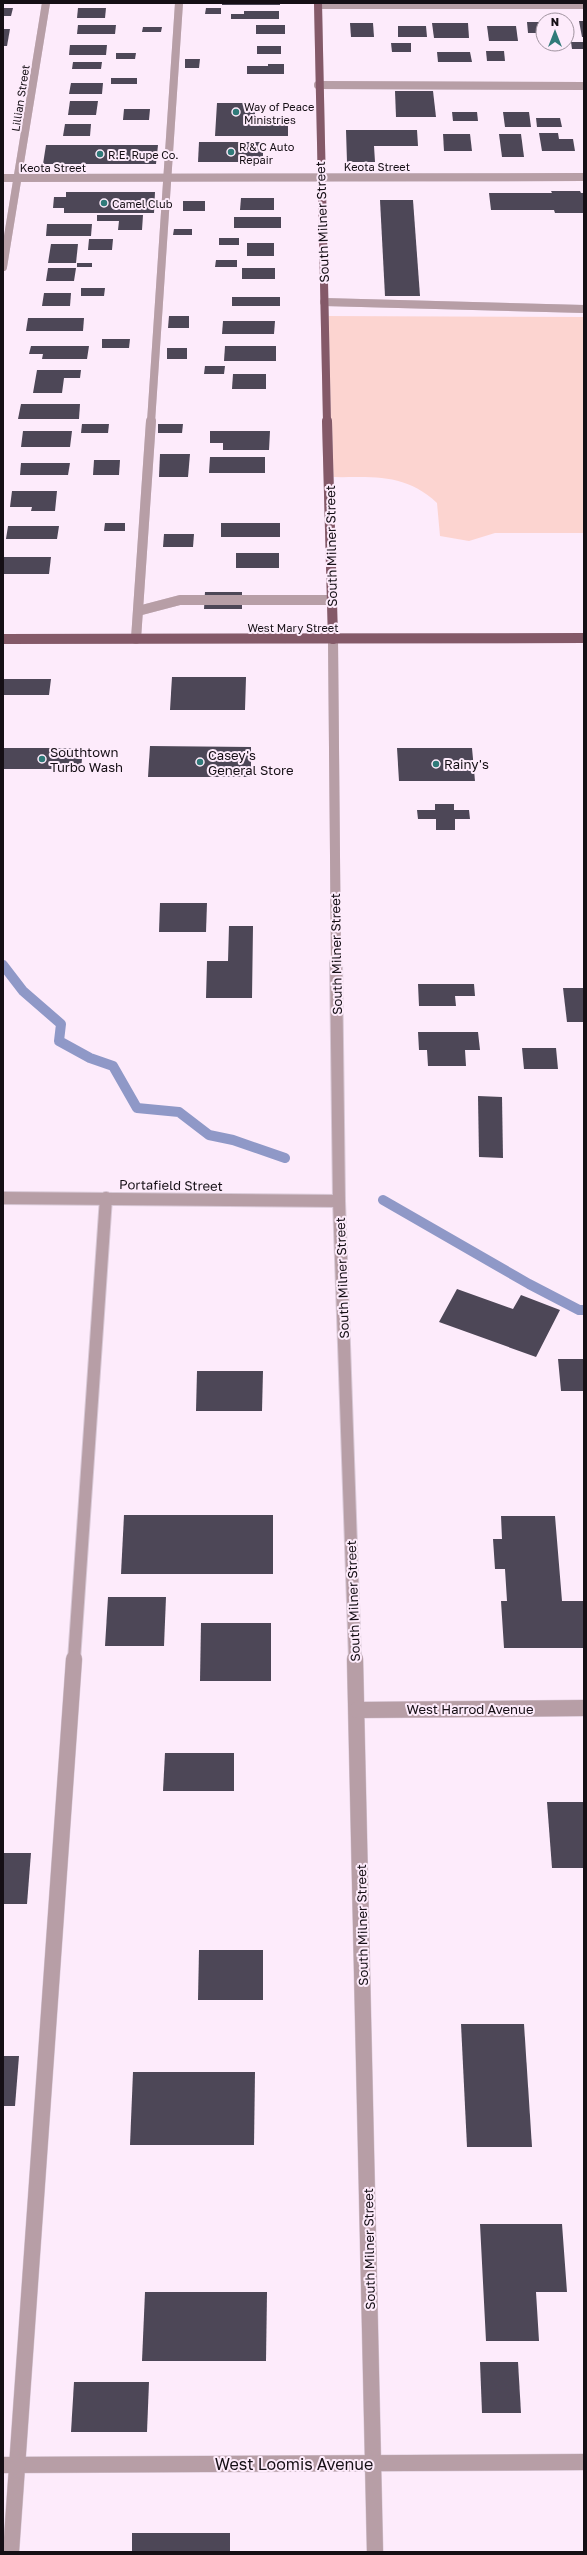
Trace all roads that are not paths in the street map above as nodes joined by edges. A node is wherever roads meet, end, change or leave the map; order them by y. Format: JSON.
{"nodes":[{"id":1,"x":46,"y":3,"type":"edge"},
{"id":2,"x":179,"y":3,"type":"edge"},
{"id":3,"x":318,"y":4,"type":"edge"},
{"id":4,"x":584,"y":4,"type":"edge"},
{"id":5,"x":318,"y":85,"type":"junction"},
{"id":6,"x":584,"y":86,"type":"edge"},
{"id":7,"x":320,"y":177,"type":"junction"},
{"id":8,"x":584,"y":177,"type":"edge"},
{"id":9,"x":3,"y":178,"type":"edge"},
{"id":10,"x":18,"y":178,"type":"junction"},
{"id":11,"x":168,"y":178,"type":"junction"},
{"id":12,"x":3,"y":267,"type":"edge"},
{"id":13,"x":324,"y":302,"type":"junction"},
{"id":14,"x":584,"y":309,"type":"edge"},
{"id":15,"x":332,"y":600,"type":"junction"},
{"id":16,"x":138,"y":611,"type":"junction"},
{"id":17,"x":584,"y":638,"type":"edge"},
{"id":18,"x":136,"y":639,"type":"junction"},
{"id":19,"x":333,"y":639,"type":"junction"},
{"id":20,"x":3,"y":640,"type":"edge"},
{"id":21,"x":3,"y":1198,"type":"edge"},
{"id":22,"x":106,"y":1198,"type":"junction"},
{"id":23,"x":339,"y":1200,"type":"junction"},
{"id":24,"x":584,"y":1708,"type":"edge"},
{"id":25,"x":357,"y":1710,"type":"junction"},
{"id":26,"x":584,"y":2462,"type":"edge"},
{"id":27,"x":373,"y":2463,"type":"junction"},
{"id":28,"x":10,"y":2465,"type":"edge"},
{"id":29,"x":11,"y":2552,"type":"edge"},
{"id":30,"x":375,"y":2552,"type":"edge"}],
"edges":[{"from":1,"to":10,"type":"street","name":"Lillian Street"},
{"from":2,"to":11,"type":"street"},
{"from":3,"to":4,"type":"street"},
{"from":3,"to":5,"type":"main road","name":"South Milner Street"},
{"from":5,"to":6,"type":"street"},
{"from":5,"to":7,"type":"main road","name":"South Milner Street"},
{"from":7,"to":8,"type":"street","name":"Keota Street"},
{"from":7,"to":11,"type":"street","name":"Keota Street"},
{"from":7,"to":13,"type":"main road","name":"South Milner Street"},
{"from":9,"to":10,"type":"street","name":"Keota Street"},
{"from":10,"to":11,"type":"street","name":"Keota Street"},
{"from":10,"to":12,"type":"street","name":"Lillian Street"},
{"from":11,"to":16,"type":"street"},
{"from":13,"to":14,"type":"street"},
{"from":13,"to":15,"type":"main road","name":"South Milner Street"},
{"from":15,"to":16,"type":"street"},
{"from":15,"to":19,"type":"main road","name":"South Milner Street"},
{"from":16,"to":18,"type":"street"},
{"from":17,"to":19,"type":"main road","name":"West Mary Street"},
{"from":18,"to":19,"type":"main road","name":"West Mary Street"},
{"from":18,"to":20,"type":"main road","name":"West Mary Street"},
{"from":19,"to":23,"type":"street","name":"South Milner Street"},
{"from":21,"to":22,"type":"street","name":"Portafield Street"},
{"from":22,"to":23,"type":"street","name":"Portafield Street"},
{"from":22,"to":28,"type":"street"},
{"from":23,"to":25,"type":"street","name":"South Milner Street"},
{"from":24,"to":25,"type":"street","name":"West Harrod Avenue"},
{"from":25,"to":27,"type":"street","name":"South Milner Street"},
{"from":26,"to":27,"type":"street","name":"West Loomis Avenue"},
{"from":27,"to":28,"type":"street","name":"West Loomis Avenue"},
{"from":27,"to":30,"type":"street","name":"South Milner Street"},
{"from":28,"to":29,"type":"street"}]}
